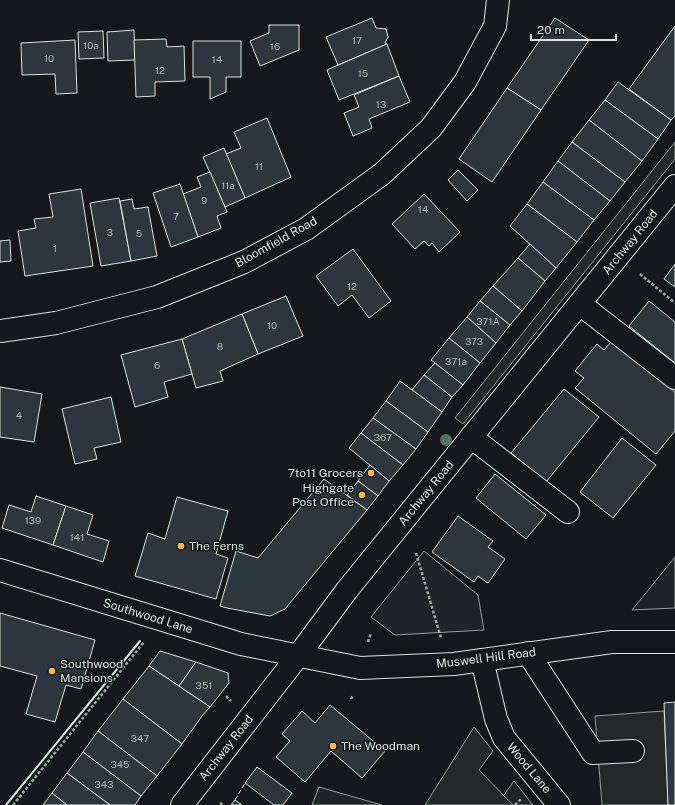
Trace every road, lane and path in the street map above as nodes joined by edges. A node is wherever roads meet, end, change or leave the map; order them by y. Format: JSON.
{"nodes":[{"id":1,"x":498,"y":0,"type":"edge"},
{"id":2,"x":675,"y":186,"type":"edge"},
{"id":3,"x":640,"y":274,"type":"dead end"},
{"id":4,"x":675,"y":302,"type":"edge"},
{"id":5,"x":580,"y":304,"type":"junction"},
{"id":6,"x":0,"y":331,"type":"edge"},
{"id":7,"x":675,"y":378,"type":"edge"},
{"id":8,"x":471,"y":437,"type":"junction"},
{"id":9,"x":568,"y":512,"type":"dead end"},
{"id":10,"x":416,"y":553,"type":"dead end"},
{"id":11,"x":0,"y":570,"type":"edge"},
{"id":12,"x":370,"y":633,"type":"dead end"},
{"id":13,"x":441,"y":638,"type":"dead end"},
{"id":14,"x":368,"y":642,"type":"dead end"},
{"id":15,"x":675,"y":642,"type":"edge"},
{"id":16,"x":143,"y":643,"type":"dead end"},
{"id":17,"x":528,"y":653,"type":"junction"},
{"id":18,"x":298,"y":656,"type":"junction"},
{"id":19,"x":482,"y":660,"type":"junction"},
{"id":20,"x":353,"y":695,"type":"dead end"},
{"id":21,"x":226,"y":696,"type":"dead end"},
{"id":22,"x":352,"y":699,"type":"dead end"},
{"id":23,"x":231,"y":701,"type":"dead end"},
{"id":24,"x":633,"y":751,"type":"dead end"},
{"id":25,"x":13,"y":805,"type":"edge"},
{"id":26,"x":182,"y":805,"type":"edge"},
{"id":27,"x":559,"y":805,"type":"edge"}],
"edges":[{"from":1,"to":6,"type":"main road","name":"Bloomfield Road"},
{"from":2,"to":5,"type":"main road","name":"Archway Road"},
{"from":3,"to":4,"type":"path"},
{"from":5,"to":7,"type":"main road"},
{"from":5,"to":8,"type":"main road","name":"Archway Road"},
{"from":8,"to":9,"type":"main road"},
{"from":8,"to":18,"type":"main road","name":"Archway Road"},
{"from":10,"to":13,"type":"path"},
{"from":11,"to":18,"type":"main road","name":"Southwood Lane"},
{"from":12,"to":14,"type":"path"},
{"from":15,"to":17,"type":"main road","name":"Muswell Hill Road"},
{"from":16,"to":25,"type":"path"},
{"from":17,"to":19,"type":"main road","name":"Muswell Hill Road"},
{"from":17,"to":24,"type":"main road"},
{"from":18,"to":19,"type":"main road","name":"Muswell Hill Road"},
{"from":18,"to":26,"type":"main road","name":"Archway Road"},
{"from":19,"to":27,"type":"main road","name":"Wood Lane"},
{"from":20,"to":22,"type":"path"},
{"from":21,"to":23,"type":"path"}]}
